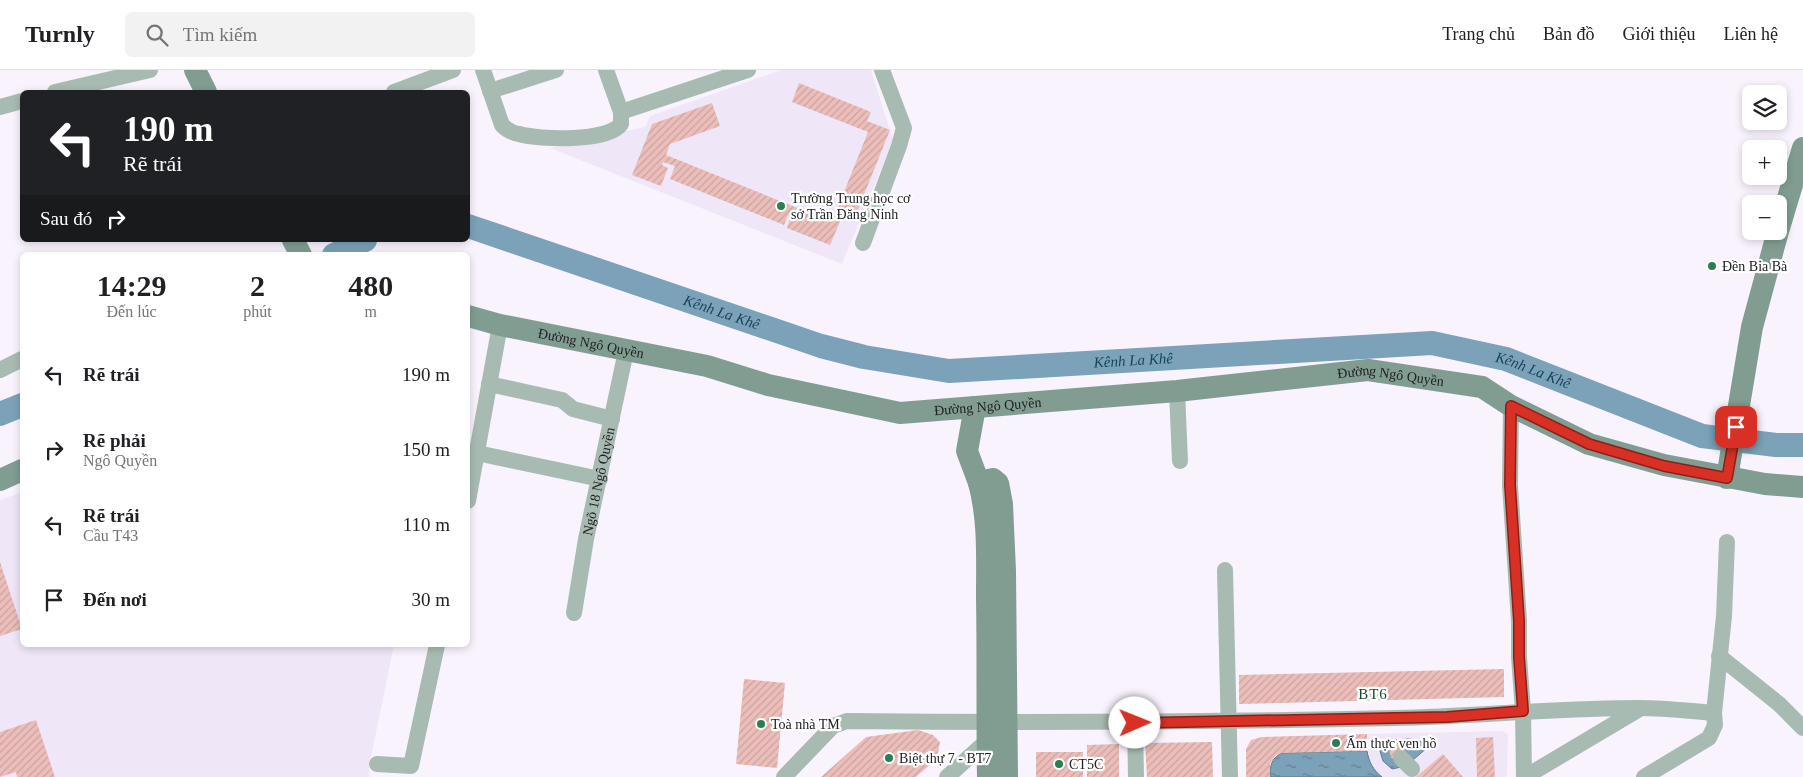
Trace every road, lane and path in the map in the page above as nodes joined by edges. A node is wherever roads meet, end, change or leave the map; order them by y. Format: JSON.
{"nodes":[{"id":1,"x":150,"y":70,"type":"edge"},
{"id":2,"x":195,"y":70,"type":"edge"},
{"id":3,"x":453,"y":70,"type":"edge"},
{"id":4,"x":482,"y":70,"type":"edge"},
{"id":5,"x":556,"y":70,"type":"edge"},
{"id":6,"x":606,"y":70,"type":"edge"},
{"id":7,"x":748,"y":70,"type":"edge"},
{"id":8,"x":882,"y":70,"type":"edge"},
{"id":9,"x":95,"y":75,"type":"edge"},
{"id":10,"x":60,"y":90,"type":"edge"},
{"id":11,"x":205,"y":90,"type":"edge"},
{"id":12,"x":399,"y":90,"type":"edge"},
{"id":13,"x":490,"y":91,"type":"junction"},
{"id":14,"x":20,"y":102,"type":"edge"},
{"id":15,"x":0,"y":107,"type":"edge"},
{"id":16,"x":621,"y":112,"type":"junction"},
{"id":17,"x":1803,"y":148,"type":"edge"},
{"id":18,"x":1787,"y":201,"type":"edge"},
{"id":19,"x":1776,"y":240,"type":"edge"},
{"id":20,"x":863,"y":243,"type":"dead end"},
{"id":21,"x":470,"y":317,"type":"edge"},
{"id":22,"x":500,"y":325,"type":"junction"},
{"id":23,"x":626,"y":351,"type":"junction"},
{"id":24,"x":20,"y":360,"type":"edge"},
{"id":25,"x":0,"y":370,"type":"edge"},
{"id":26,"x":489,"y":384,"type":"junction"},
{"id":27,"x":1178,"y":391,"type":"junction"},
{"id":28,"x":1511,"y":406,"type":"junction"},
{"id":29,"x":975,"y":407,"type":"junction"},
{"id":30,"x":612,"y":419,"type":"junction"},
{"id":31,"x":477,"y":453,"type":"junction"},
{"id":32,"x":1180,"y":461,"type":"dead end"},
{"id":33,"x":1729,"y":470,"type":"junction"},
{"id":34,"x":20,"y":471,"type":"edge"},
{"id":35,"x":600,"y":479,"type":"junction"},
{"id":36,"x":0,"y":480,"type":"edge"},
{"id":37,"x":1803,"y":487,"type":"edge"},
{"id":38,"x":470,"y":490,"type":"edge"},
{"id":39,"x":1727,"y":542,"type":"dead end"},
{"id":40,"x":1225,"y":570,"type":"dead end"},
{"id":41,"x":574,"y":613,"type":"dead end"},
{"id":42,"x":437,"y":647,"type":"edge"},
{"id":43,"x":1718,"y":656,"type":"junction"},
{"id":44,"x":1642,"y":708,"type":"junction"},
{"id":45,"x":1523,"y":711,"type":"junction"},
{"id":46,"x":1714,"y":713,"type":"junction"},
{"id":47,"x":1229,"y":722,"type":"junction"},
{"id":48,"x":1135,"y":723,"type":"junction"},
{"id":49,"x":1803,"y":728,"type":"edge"},
{"id":50,"x":993,"y":729,"type":"junction"},
{"id":51,"x":377,"y":764,"type":"dead end"},
{"id":52,"x":784,"y":777,"type":"edge"},
{"id":53,"x":946,"y":777,"type":"edge"},
{"id":54,"x":988,"y":777,"type":"edge"},
{"id":55,"x":1007,"y":777,"type":"edge"},
{"id":56,"x":1136,"y":777,"type":"edge"},
{"id":57,"x":1230,"y":777,"type":"edge"},
{"id":58,"x":1524,"y":777,"type":"edge"},
{"id":59,"x":1644,"y":777,"type":"edge"}],
"edges":[{"from":1,"to":9,"type":"street"},
{"from":2,"to":11,"type":"street"},
{"from":3,"to":12,"type":"street"},
{"from":4,"to":13,"type":"street"},
{"from":5,"to":13,"type":"street"},
{"from":6,"to":16,"type":"street"},
{"from":7,"to":16,"type":"street"},
{"from":8,"to":20,"type":"street"},
{"from":9,"to":10,"type":"street"},
{"from":13,"to":16,"type":"street"},
{"from":14,"to":15,"type":"street"},
{"from":17,"to":18,"type":"street"},
{"from":19,"to":33,"type":"street"},
{"from":21,"to":22,"type":"street","name":"Đường Ngô Quyền"},
{"from":22,"to":23,"type":"street","name":"Đường Ngô Quyền"},
{"from":22,"to":26,"type":"street"},
{"from":23,"to":29,"type":"street","name":"Đường Ngô Quyền"},
{"from":23,"to":30,"type":"street","name":"Ngõ 18 Ngô Quyền"},
{"from":24,"to":25,"type":"street"},
{"from":26,"to":30,"type":"street"},
{"from":26,"to":31,"type":"street"},
{"from":27,"to":28,"type":"street","name":"Đường Ngô Quyền"},
{"from":27,"to":29,"type":"street","name":"Đường Ngô Quyền"},
{"from":27,"to":32,"type":"street"},
{"from":28,"to":33,"type":"street","name":"Đường Ngô Quyền"},
{"from":28,"to":45,"type":"street"},
{"from":29,"to":50,"type":"street"},
{"from":30,"to":35,"type":"street","name":"Ngõ 18 Ngô Quyền"},
{"from":31,"to":35,"type":"street"},
{"from":31,"to":38,"type":"street"},
{"from":33,"to":37,"type":"street"},
{"from":34,"to":36,"type":"street"},
{"from":35,"to":41,"type":"street","name":"Ngõ 18 Ngô Quyền"},
{"from":39,"to":43,"type":"street"},
{"from":40,"to":47,"type":"street"},
{"from":42,"to":51,"type":"street"},
{"from":43,"to":46,"type":"street"},
{"from":43,"to":49,"type":"street"},
{"from":44,"to":45,"type":"street"},
{"from":44,"to":46,"type":"street"},
{"from":44,"to":58,"type":"street"},
{"from":45,"to":47,"type":"street"},
{"from":45,"to":58,"type":"street"},
{"from":46,"to":59,"type":"street"},
{"from":47,"to":48,"type":"street"},
{"from":47,"to":57,"type":"street"},
{"from":48,"to":50,"type":"street"},
{"from":48,"to":56,"type":"street"},
{"from":50,"to":52,"type":"street"},
{"from":50,"to":53,"type":"street"},
{"from":50,"to":54,"type":"street"},
{"from":50,"to":55,"type":"street"}]}
